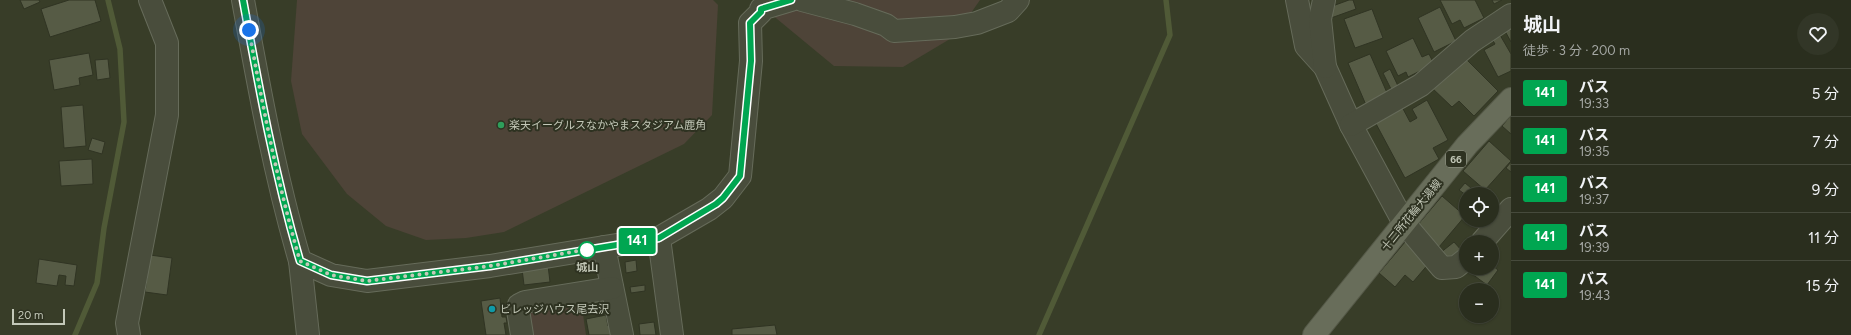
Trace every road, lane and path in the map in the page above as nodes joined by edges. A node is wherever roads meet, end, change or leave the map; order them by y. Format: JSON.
{"nodes":[{"id":1,"x":150,"y":0,"type":"edge"},
{"id":2,"x":243,"y":0,"type":"edge"},
{"id":3,"x":791,"y":0,"type":"edge"},
{"id":4,"x":1018,"y":0,"type":"edge"},
{"id":5,"x":1297,"y":0,"type":"edge"},
{"id":6,"x":1324,"y":0,"type":"edge"},
{"id":7,"x":811,"y":1,"type":"edge"},
{"id":8,"x":1511,"y":15,"type":"edge"},
{"id":9,"x":1325,"y":66,"type":"junction"},
{"id":10,"x":1511,"y":99,"type":"edge"},
{"id":11,"x":1352,"y":125,"type":"junction"},
{"id":12,"x":1511,"y":209,"type":"edge"},
{"id":13,"x":1404,"y":223,"type":"junction"},
{"id":14,"x":1488,"y":235,"type":"edge"},
{"id":15,"x":659,"y":238,"type":"junction"},
{"id":16,"x":604,"y":247,"type":"junction"},
{"id":17,"x":300,"y":261,"type":"junction"},
{"id":18,"x":1459,"y":265,"type":"edge"},
{"id":19,"x":612,"y":288,"type":"junction"},
{"id":20,"x":129,"y":335,"type":"edge"},
{"id":21,"x":308,"y":335,"type":"edge"},
{"id":22,"x":522,"y":335,"type":"edge"},
{"id":23,"x":622,"y":335,"type":"edge"},
{"id":24,"x":672,"y":335,"type":"edge"},
{"id":25,"x":1314,"y":335,"type":"edge"}],
"edges":[{"from":1,"to":20,"type":"street"},
{"from":2,"to":17,"type":"street"},
{"from":3,"to":15,"type":"street"},
{"from":4,"to":7,"type":"street"},
{"from":5,"to":9,"type":"street"},
{"from":6,"to":9,"type":"street"},
{"from":8,"to":11,"type":"street"},
{"from":9,"to":11,"type":"street"},
{"from":10,"to":13,"type":"main road","name":"十二所花輪大湯線","number":"66"},
{"from":11,"to":13,"type":"street"},
{"from":12,"to":14,"type":"street"},
{"from":13,"to":18,"type":"street"},
{"from":13,"to":25,"type":"main road","name":"十二所花輪大湯線","number":"66"},
{"from":15,"to":16,"type":"street"},
{"from":15,"to":24,"type":"street"},
{"from":16,"to":17,"type":"street"},
{"from":16,"to":19,"type":"street"},
{"from":17,"to":21,"type":"street"},
{"from":19,"to":22,"type":"street"},
{"from":19,"to":23,"type":"street"}]}
